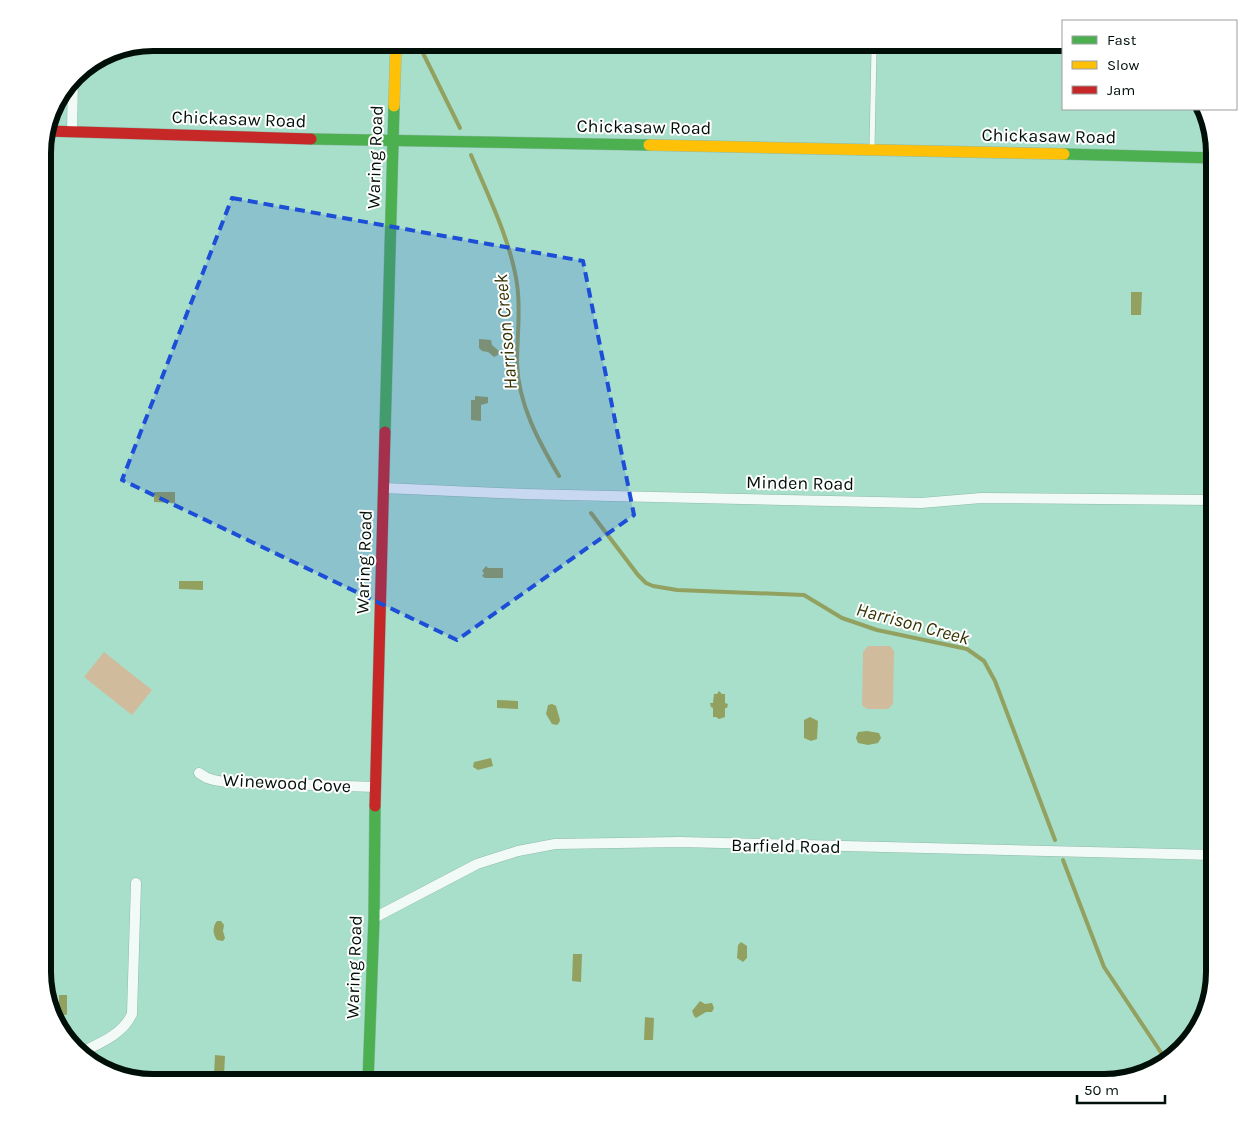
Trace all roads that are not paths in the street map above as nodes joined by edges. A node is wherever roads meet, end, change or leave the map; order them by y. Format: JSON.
{"nodes":[{"id":1,"x":396,"y":51,"type":"edge"},
{"id":2,"x":874,"y":51,"type":"edge"},
{"id":3,"x":73,"y":90,"type":"edge"},
{"id":4,"x":54,"y":131,"type":"edge"},
{"id":5,"x":72,"y":132,"type":"junction"},
{"id":6,"x":393,"y":141,"type":"junction"},
{"id":7,"x":872,"y":149,"type":"junction"},
{"id":8,"x":1206,"y":158,"type":"edge"},
{"id":9,"x":384,"y":488,"type":"junction"},
{"id":10,"x":1206,"y":500,"type":"edge"},
{"id":11,"x":199,"y":773,"type":"dead end"},
{"id":12,"x":376,"y":787,"type":"junction"},
{"id":13,"x":1206,"y":855,"type":"edge"},
{"id":14,"x":136,"y":883,"type":"dead end"},
{"id":15,"x":374,"y":918,"type":"junction"},
{"id":16,"x":87,"y":1049,"type":"edge"},
{"id":17,"x":368,"y":1074,"type":"edge"}],
"edges":[{"from":1,"to":6,"type":"street","name":"Waring Road"},
{"from":2,"to":7,"type":"lane"},
{"from":3,"to":5,"type":"street"},
{"from":4,"to":5,"type":"street"},
{"from":5,"to":6,"type":"street","name":"Chickasaw Road"},
{"from":6,"to":7,"type":"street","name":"Chickasaw Road"},
{"from":6,"to":9,"type":"street","name":"Waring Road"},
{"from":7,"to":8,"type":"street","name":"Chickasaw Road"},
{"from":9,"to":10,"type":"street","name":"Minden Road"},
{"from":9,"to":12,"type":"street","name":"Waring Road"},
{"from":11,"to":12,"type":"street","name":"Winewood Cove"},
{"from":12,"to":15,"type":"street","name":"Waring Road"},
{"from":13,"to":15,"type":"street","name":"Barfield Road"},
{"from":14,"to":16,"type":"street"},
{"from":15,"to":17,"type":"street","name":"Waring Road"}]}
